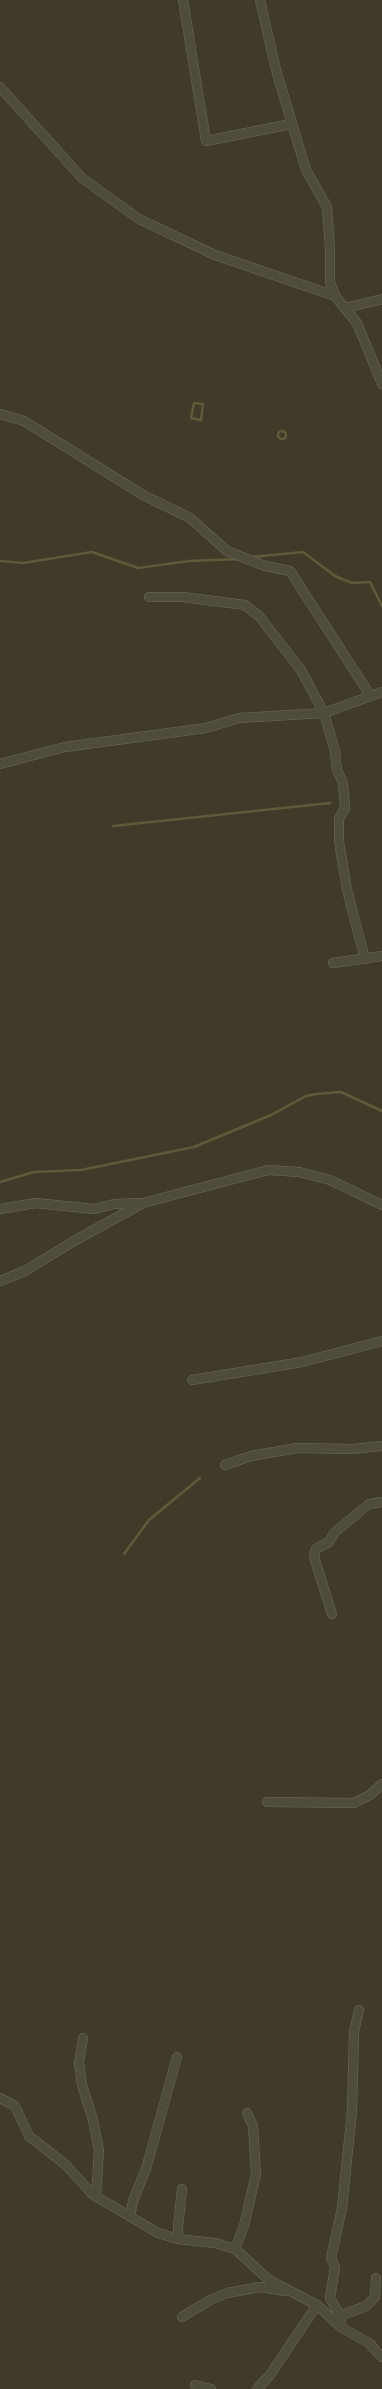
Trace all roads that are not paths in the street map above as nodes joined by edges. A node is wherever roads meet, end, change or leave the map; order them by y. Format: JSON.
{"nodes":[{"id":1,"x":183,"y":0,"type":"edge"},
{"id":2,"x":260,"y":0,"type":"edge"},
{"id":3,"x":0,"y":87,"type":"edge"},
{"id":4,"x":291,"y":124,"type":"junction"},
{"id":5,"x":335,"y":296,"type":"junction"},
{"id":6,"x":382,"y":299,"type":"edge"},
{"id":7,"x":345,"y":308,"type":"junction"},
{"id":8,"x":382,"y":384,"type":"edge"},
{"id":9,"x":0,"y":414,"type":"edge"},
{"id":10,"x":149,"y":597,"type":"dead end"},
{"id":11,"x":382,"y":692,"type":"edge"},
{"id":12,"x":370,"y":695,"type":"junction"},
{"id":13,"x":324,"y":713,"type":"junction"},
{"id":14,"x":0,"y":764,"type":"edge"},
{"id":15,"x":382,"y":956,"type":"edge"},
{"id":16,"x":365,"y":959,"type":"junction"},
{"id":17,"x":333,"y":963,"type":"dead end"},
{"id":18,"x":143,"y":1202,"type":"junction"},
{"id":19,"x":382,"y":1205,"type":"edge"},
{"id":20,"x":0,"y":1209,"type":"edge"},
{"id":21,"x":0,"y":1281,"type":"edge"},
{"id":22,"x":382,"y":1341,"type":"edge"},
{"id":23,"x":192,"y":1380,"type":"dead end"},
{"id":24,"x":382,"y":1446,"type":"edge"},
{"id":25,"x":225,"y":1465,"type":"dead end"},
{"id":26,"x":382,"y":1502,"type":"edge"},
{"id":27,"x":332,"y":1614,"type":"dead end"},
{"id":28,"x":382,"y":1784,"type":"edge"},
{"id":29,"x":267,"y":1802,"type":"dead end"},
{"id":30,"x":359,"y":2010,"type":"dead end"},
{"id":31,"x":83,"y":2038,"type":"dead end"},
{"id":32,"x":177,"y":2057,"type":"dead end"},
{"id":33,"x":0,"y":2098,"type":"edge"},
{"id":34,"x":247,"y":2113,"type":"dead end"},
{"id":35,"x":182,"y":2189,"type":"dead end"},
{"id":36,"x":96,"y":2197,"type":"junction"},
{"id":37,"x":130,"y":2217,"type":"junction"},
{"id":38,"x":178,"y":2239,"type":"junction"},
{"id":39,"x":235,"y":2249,"type":"junction"},
{"id":40,"x":376,"y":2278,"type":"dead end"},
{"id":41,"x":291,"y":2291,"type":"junction"},
{"id":42,"x":317,"y":2305,"type":"junction"},
{"id":43,"x":340,"y":2316,"type":"junction"},
{"id":44,"x":182,"y":2317,"type":"dead end"},
{"id":45,"x":342,"y":2328,"type":"junction"},
{"id":46,"x":382,"y":2357,"type":"edge"},
{"id":47,"x":195,"y":2385,"type":"dead end"},
{"id":48,"x":211,"y":2389,"type":"edge"},
{"id":49,"x":257,"y":2389,"type":"edge"}],
"edges":[{"from":1,"to":4,"type":"street"},
{"from":2,"to":4,"type":"street"},
{"from":3,"to":5,"type":"street"},
{"from":4,"to":5,"type":"street"},
{"from":5,"to":7,"type":"street"},
{"from":6,"to":7,"type":"street"},
{"from":7,"to":8,"type":"street"},
{"from":9,"to":12,"type":"street"},
{"from":10,"to":13,"type":"street"},
{"from":11,"to":12,"type":"street"},
{"from":12,"to":13,"type":"street"},
{"from":13,"to":14,"type":"street"},
{"from":13,"to":16,"type":"street"},
{"from":15,"to":16,"type":"street"},
{"from":16,"to":17,"type":"street"},
{"from":18,"to":19,"type":"street"},
{"from":18,"to":20,"type":"street"},
{"from":18,"to":21,"type":"street"},
{"from":22,"to":23,"type":"street"},
{"from":24,"to":25,"type":"street"},
{"from":26,"to":27,"type":"street"},
{"from":28,"to":29,"type":"street"},
{"from":30,"to":43,"type":"street"},
{"from":31,"to":36,"type":"street"},
{"from":32,"to":37,"type":"street"},
{"from":33,"to":36,"type":"street"},
{"from":34,"to":39,"type":"street"},
{"from":35,"to":38,"type":"street"},
{"from":36,"to":37,"type":"street"},
{"from":37,"to":38,"type":"street"},
{"from":38,"to":39,"type":"street"},
{"from":39,"to":41,"type":"street"},
{"from":40,"to":43,"type":"street"},
{"from":41,"to":42,"type":"street"},
{"from":41,"to":44,"type":"street"},
{"from":42,"to":45,"type":"street"},
{"from":42,"to":49,"type":"street"},
{"from":43,"to":45,"type":"street"},
{"from":45,"to":46,"type":"street"},
{"from":47,"to":48,"type":"street"}]}
